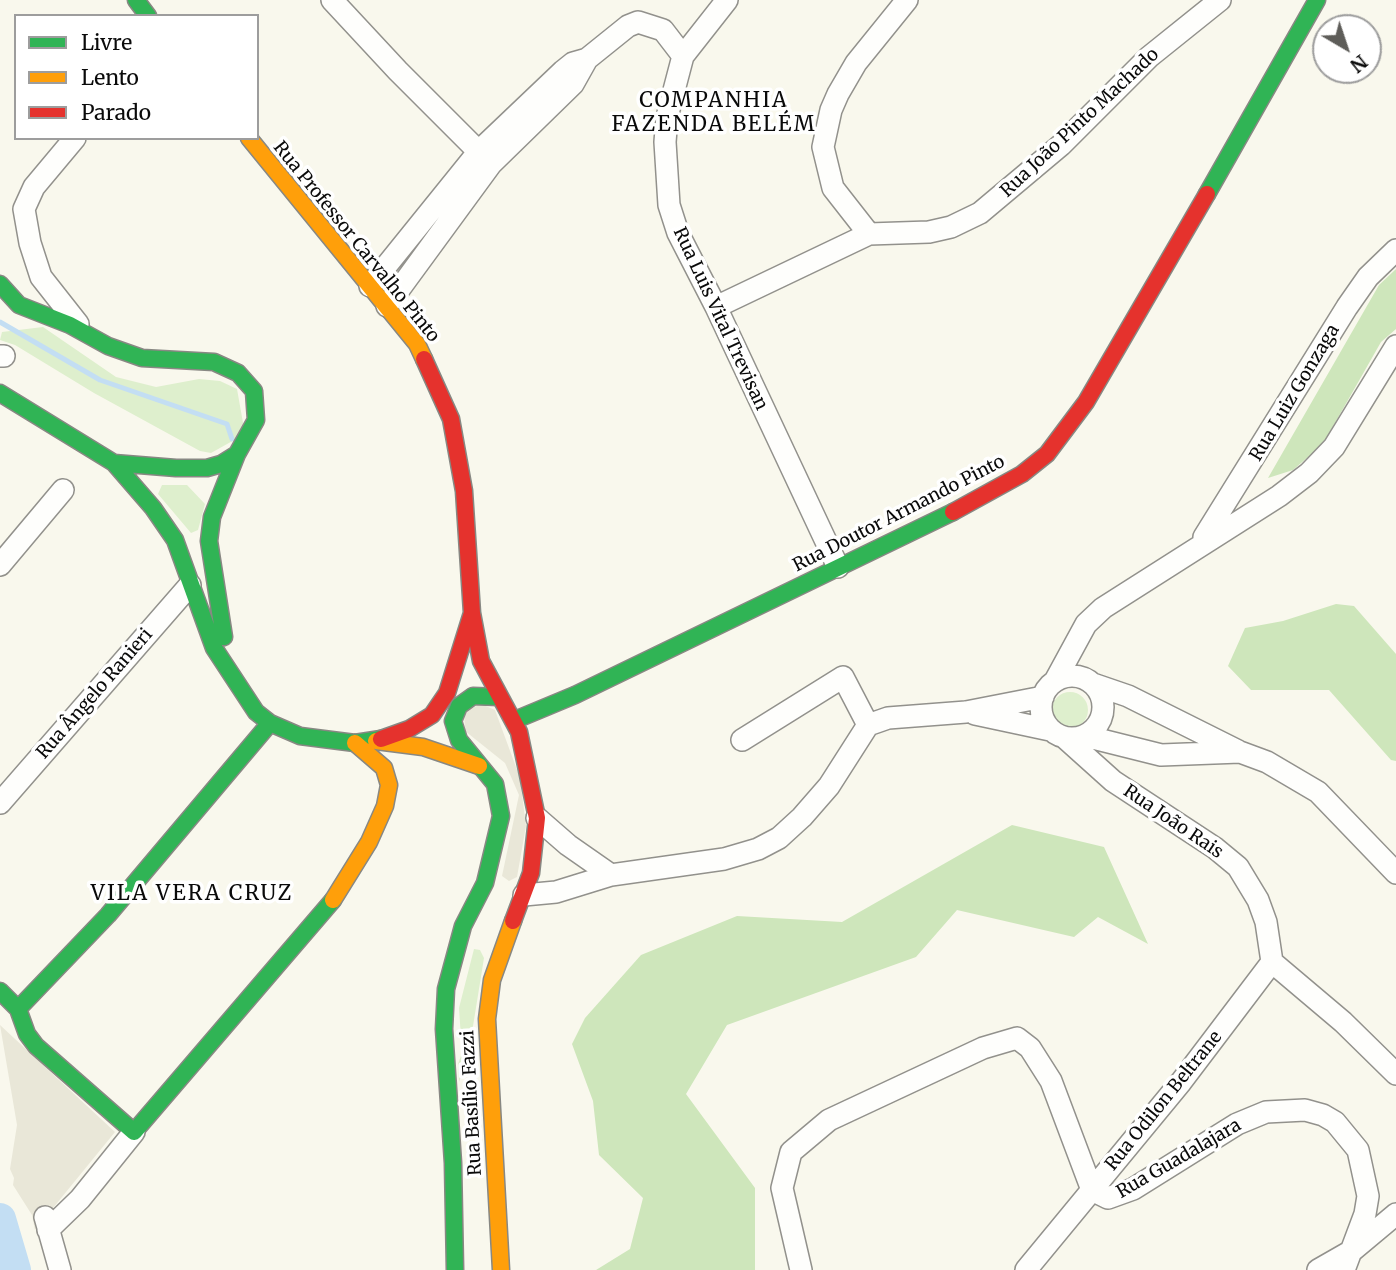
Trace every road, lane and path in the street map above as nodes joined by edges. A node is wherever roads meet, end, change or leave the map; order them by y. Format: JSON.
{"nodes":[{"id":1,"x":332,"y":0,"type":"edge"},
{"id":2,"x":727,"y":0,"type":"edge"},
{"id":3,"x":907,"y":0,"type":"edge"},
{"id":4,"x":1220,"y":0,"type":"edge"},
{"id":5,"x":1317,"y":0,"type":"edge"},
{"id":6,"x":683,"y":56,"type":"junction"},
{"id":7,"x":73,"y":140,"type":"edge"},
{"id":8,"x":250,"y":140,"type":"edge"},
{"id":9,"x":485,"y":157,"type":"junction"},
{"id":10,"x":869,"y":234,"type":"junction"},
{"id":11,"x":1396,"y":250,"type":"edge"},
{"id":12,"x":0,"y":284,"type":"edge"},
{"id":13,"x":370,"y":286,"type":"junction"},
{"id":14,"x":387,"y":306,"type":"junction"},
{"id":15,"x":716,"y":307,"type":"junction"},
{"id":16,"x":87,"y":334,"type":"junction"},
{"id":17,"x":1396,"y":346,"type":"edge"},
{"id":18,"x":0,"y":393,"type":"edge"},
{"id":19,"x":237,"y":454,"type":"junction"},
{"id":20,"x":110,"y":461,"type":"junction"},
{"id":21,"x":63,"y":490,"type":"dead end"},
{"id":22,"x":1201,"y":542,"type":"junction"},
{"id":23,"x":0,"y":565,"type":"edge"},
{"id":24,"x":838,"y":567,"type":"junction"},
{"id":25,"x":190,"y":585,"type":"junction"},
{"id":26,"x":472,"y":613,"type":"junction"},
{"id":27,"x":1082,"y":632,"type":"junction"},
{"id":28,"x":226,"y":670,"type":"junction"},
{"id":29,"x":1092,"y":683,"type":"junction"},
{"id":30,"x":1049,"y":689,"type":"junction"},
{"id":31,"x":499,"y":697,"type":"junction"},
{"id":32,"x":966,"y":712,"type":"junction"},
{"id":33,"x":515,"y":720,"type":"junction"},
{"id":34,"x":270,"y":723,"type":"junction"},
{"id":35,"x":868,"y":725,"type":"junction"},
{"id":36,"x":1066,"y":734,"type":"junction"},
{"id":37,"x":742,"y":740,"type":"dead end"},
{"id":38,"x":376,"y":741,"type":"junction"},
{"id":39,"x":355,"y":743,"type":"junction"},
{"id":40,"x":1240,"y":752,"type":"junction"},
{"id":41,"x":480,"y":766,"type":"junction"},
{"id":42,"x":0,"y":803,"type":"edge"},
{"id":43,"x":537,"y":818,"type":"junction"},
{"id":44,"x":1396,"y":873,"type":"edge"},
{"id":45,"x":611,"y":875,"type":"junction"},
{"id":46,"x":485,"y":883,"type":"junction"},
{"id":47,"x":511,"y":894,"type":"junction"},
{"id":48,"x":468,"y":917,"type":"junction"},
{"id":49,"x":509,"y":931,"type":"junction"},
{"id":50,"x":1272,"y":962,"type":"junction"},
{"id":51,"x":0,"y":991,"type":"edge"},
{"id":52,"x":18,"y":1009,"type":"junction"},
{"id":53,"x":1396,"y":1074,"type":"edge"},
{"id":54,"x":134,"y":1132,"type":"junction"},
{"id":55,"x":1092,"y":1190,"type":"junction"},
{"id":56,"x":1396,"y":1214,"type":"edge"},
{"id":57,"x":1353,"y":1250,"type":"junction"},
{"id":58,"x":61,"y":1270,"type":"edge"},
{"id":59,"x":455,"y":1270,"type":"edge"},
{"id":60,"x":501,"y":1270,"type":"edge"},
{"id":61,"x":801,"y":1270,"type":"edge"},
{"id":62,"x":1026,"y":1270,"type":"edge"},
{"id":63,"x":1318,"y":1270,"type":"edge"},
{"id":64,"x":1343,"y":1270,"type":"edge"}],
"edges":[{"from":1,"to":9,"type":"street"},
{"from":2,"to":6,"type":"street"},
{"from":3,"to":10,"type":"street"},
{"from":4,"to":10,"type":"street","name":"Rua João Pinto Machado"},
{"from":5,"to":24,"type":"main road","name":"Rua Doutor Armando Pinto"},
{"from":6,"to":9,"type":"street"},
{"from":6,"to":15,"type":"street","name":"Rua Luis Vital Trevisan"},
{"from":7,"to":16,"type":"street"},
{"from":8,"to":13,"type":"main road","name":"Rua Professor Carvalho Pinto"},
{"from":9,"to":13,"type":"street"},
{"from":9,"to":14,"type":"street"},
{"from":10,"to":15,"type":"street"},
{"from":11,"to":22,"type":"street","name":"Rua Luiz Gonzaga"},
{"from":12,"to":16,"type":"main road"},
{"from":13,"to":14,"type":"main road","name":"Rua Professor Carvalho Pinto"},
{"from":14,"to":26,"type":"main road","name":"Rua Professor Carvalho Pinto"},
{"from":15,"to":24,"type":"street","name":"Rua Luis Vital Trevisan"},
{"from":16,"to":19,"type":"main road"},
{"from":17,"to":22,"type":"street"},
{"from":18,"to":20,"type":"main road"},
{"from":19,"to":20,"type":"main road"},
{"from":19,"to":28,"type":"main road"},
{"from":20,"to":25,"type":"main road"},
{"from":21,"to":23,"type":"street"},
{"from":22,"to":27,"type":"street"},
{"from":24,"to":33,"type":"main road","name":"Rua Doutor Armando Pinto"},
{"from":25,"to":28,"type":"main road"},
{"from":25,"to":42,"type":"street","name":"Rua Ângelo Ranieri"},
{"from":26,"to":31,"type":"main road","name":"Rua Professor Carvalho Pinto"},
{"from":26,"to":38,"type":"main road"},
{"from":27,"to":29,"type":"street"},
{"from":27,"to":30,"type":"street"},
{"from":28,"to":34,"type":"main road"},
{"from":29,"to":30,"type":"street"},
{"from":29,"to":36,"type":"street"},
{"from":29,"to":40,"type":"street"},
{"from":30,"to":32,"type":"street","name":"Rua João Rais"},
{"from":30,"to":36,"type":"street"},
{"from":31,"to":33,"type":"main road","name":"Rua Basílio Fazzi"},
{"from":31,"to":41,"type":"main road","name":"Rua Basílio Fazzi"},
{"from":32,"to":35,"type":"street","name":"Rua João Rais"},
{"from":32,"to":36,"type":"street","name":"Rua João Rais"},
{"from":33,"to":43,"type":"main road","name":"Rua Basílio Fazzi"},
{"from":34,"to":39,"type":"main road"},
{"from":34,"to":52,"type":"main road"},
{"from":35,"to":37,"type":"street"},
{"from":35,"to":45,"type":"street"},
{"from":36,"to":40,"type":"street"},
{"from":36,"to":50,"type":"street","name":"Rua João Rais"},
{"from":38,"to":39,"type":"main road"},
{"from":38,"to":41,"type":"main road"},
{"from":39,"to":54,"type":"main road"},
{"from":40,"to":44,"type":"street"},
{"from":41,"to":46,"type":"main road","name":"Rua Basílio Fazzi"},
{"from":43,"to":45,"type":"street"},
{"from":43,"to":47,"type":"main road","name":"Rua Basílio Fazzi"},
{"from":45,"to":47,"type":"street"},
{"from":46,"to":47,"type":"main road"},
{"from":46,"to":48,"type":"main road","name":"Rua Basílio Fazzi"},
{"from":47,"to":49,"type":"main road","name":"Rua Basílio Fazzi"},
{"from":48,"to":49,"type":"main road"},
{"from":48,"to":59,"type":"main road","name":"Rua Basílio Fazzi"},
{"from":49,"to":60,"type":"main road","name":"Rua Basílio Fazzi"},
{"from":50,"to":53,"type":"street"},
{"from":50,"to":55,"type":"street","name":"Rua Odilon Beltrane"},
{"from":51,"to":52,"type":"main road"},
{"from":52,"to":54,"type":"main road"},
{"from":54,"to":58,"type":"street"},
{"from":55,"to":57,"type":"street","name":"Rua Guadalajara"},
{"from":55,"to":61,"type":"street","name":"Rua Guadalajara"},
{"from":55,"to":62,"type":"street","name":"Rua Odilon Beltrane"},
{"from":56,"to":57,"type":"street"},
{"from":57,"to":63,"type":"street"},
{"from":57,"to":64,"type":"street"}]}
